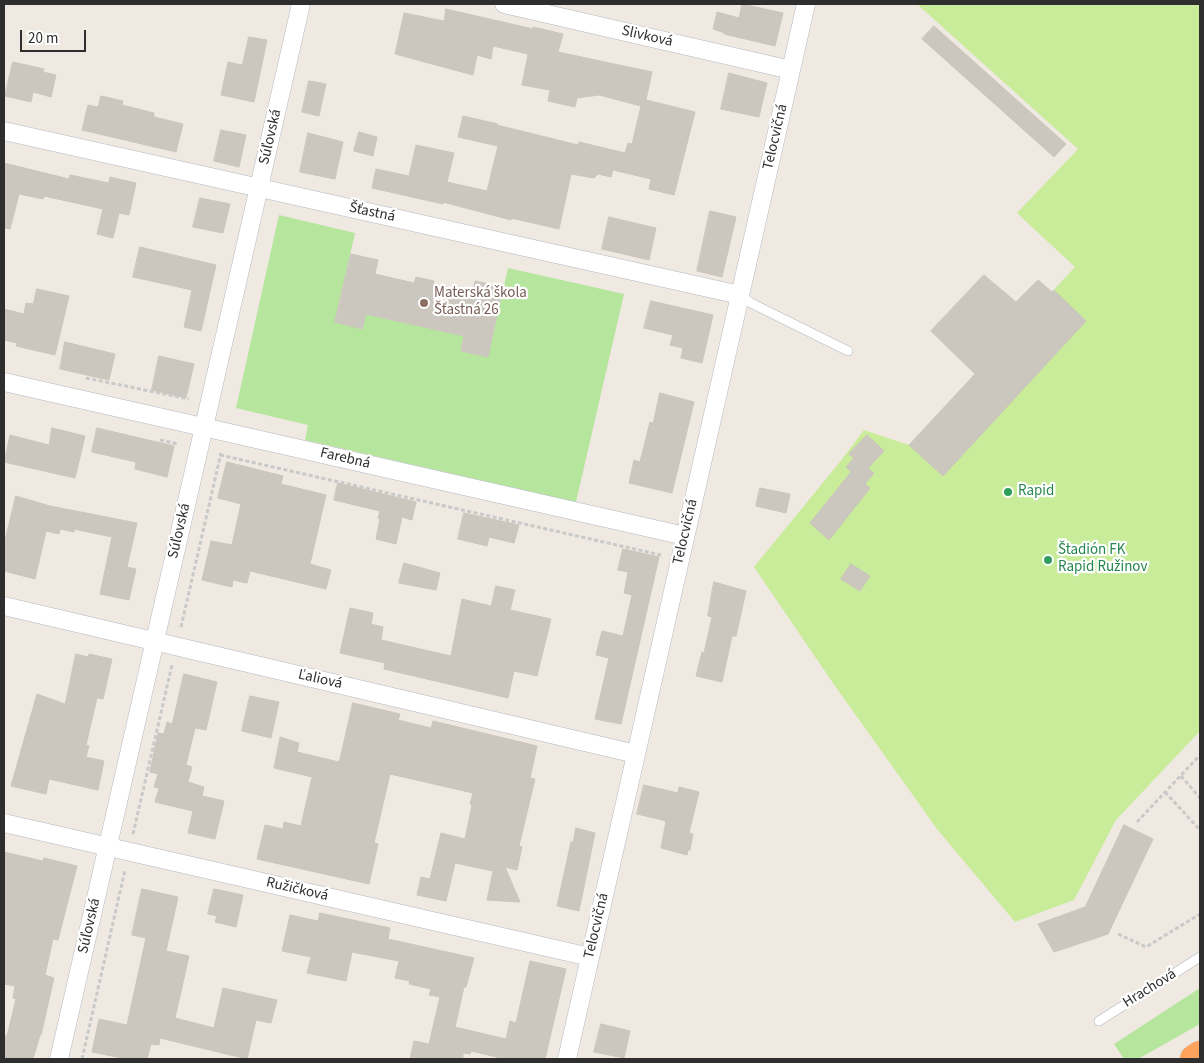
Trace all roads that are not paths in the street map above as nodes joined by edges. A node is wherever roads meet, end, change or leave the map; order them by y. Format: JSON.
{"nodes":[{"id":1,"x":301,"y":4,"type":"edge"},
{"id":2,"x":504,"y":4,"type":"edge"},
{"id":3,"x":806,"y":4,"type":"edge"},
{"id":4,"x":791,"y":70,"type":"junction"},
{"id":5,"x":4,"y":131,"type":"edge"},
{"id":6,"x":259,"y":188,"type":"junction"},
{"id":7,"x":740,"y":295,"type":"junction"},
{"id":8,"x":848,"y":351,"type":"dead end"},
{"id":9,"x":4,"y":382,"type":"edge"},
{"id":10,"x":203,"y":427,"type":"junction"},
{"id":11,"x":685,"y":536,"type":"junction"},
{"id":12,"x":4,"y":606,"type":"edge"},
{"id":13,"x":155,"y":641,"type":"junction"},
{"id":14,"x":636,"y":754,"type":"junction"},
{"id":15,"x":4,"y":823,"type":"edge"},
{"id":16,"x":108,"y":847,"type":"junction"},
{"id":17,"x":590,"y":957,"type":"junction"},
{"id":18,"x":1200,"y":957,"type":"edge"},
{"id":19,"x":1099,"y":1021,"type":"dead end"},
{"id":20,"x":1200,"y":1055,"type":"edge"},
{"id":21,"x":59,"y":1059,"type":"edge"},
{"id":22,"x":567,"y":1059,"type":"edge"},
{"id":23,"x":1194,"y":1059,"type":"edge"}],
"edges":[{"from":1,"to":6,"type":"street","name":"Súľovská"},
{"from":2,"to":4,"type":"street","name":"Slivková"},
{"from":3,"to":4,"type":"street","name":"Telocvičná"},
{"from":4,"to":7,"type":"street","name":"Telocvičná"},
{"from":5,"to":6,"type":"street","name":"Šťastná"},
{"from":6,"to":7,"type":"street","name":"Šťastná"},
{"from":6,"to":10,"type":"street","name":"Súľovská"},
{"from":7,"to":8,"type":"lane"},
{"from":7,"to":11,"type":"street","name":"Telocvičná"},
{"from":9,"to":10,"type":"street","name":"Farebná"},
{"from":10,"to":11,"type":"street","name":"Farebná"},
{"from":10,"to":13,"type":"street","name":"Súľovská"},
{"from":11,"to":14,"type":"street","name":"Telocvičná"},
{"from":12,"to":13,"type":"street","name":"Ľaliová"},
{"from":13,"to":14,"type":"street","name":"Ľaliová"},
{"from":13,"to":16,"type":"street","name":"Súľovská"},
{"from":14,"to":17,"type":"street","name":"Telocvičná"},
{"from":15,"to":16,"type":"street","name":"Ružičková"},
{"from":16,"to":17,"type":"street","name":"Ružičková"},
{"from":16,"to":21,"type":"street","name":"Súľovská"},
{"from":17,"to":22,"type":"street","name":"Telocvičná"},
{"from":18,"to":19,"type":"lane","name":"Hrachová"},
{"from":20,"to":23,"type":"highway"}]}
